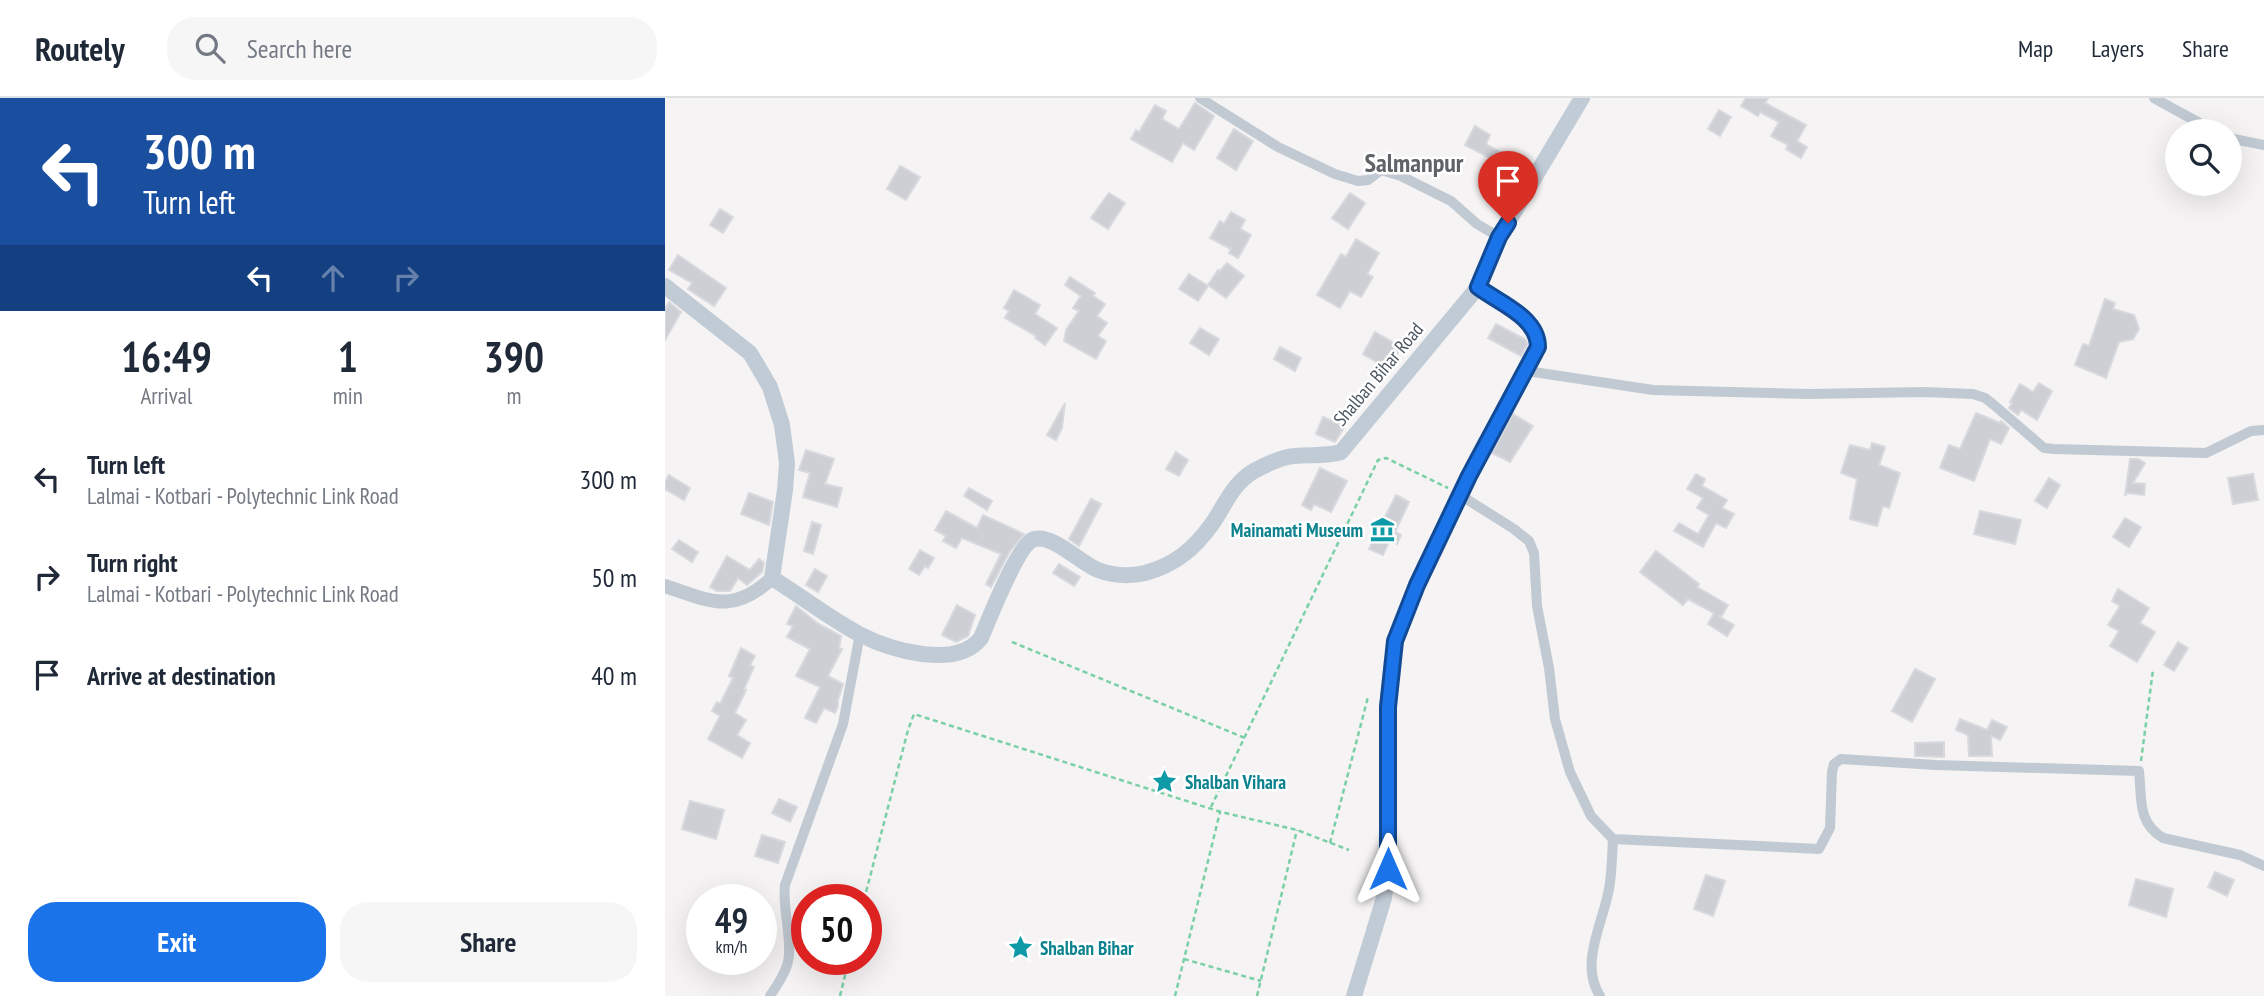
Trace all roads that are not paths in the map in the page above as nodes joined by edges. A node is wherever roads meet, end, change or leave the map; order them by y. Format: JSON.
{"nodes":[{"id":1,"x":1200,"y":98,"type":"edge"},
{"id":2,"x":1582,"y":98,"type":"edge"},
{"id":3,"x":2154,"y":98,"type":"edge"},
{"id":4,"x":2192,"y":119,"type":"edge"},
{"id":5,"x":2242,"y":141,"type":"edge"},
{"id":6,"x":2264,"y":145,"type":"edge"},
{"id":7,"x":1499,"y":237,"type":"junction"},
{"id":8,"x":665,"y":286,"type":"edge"},
{"id":9,"x":1478,"y":287,"type":"junction"},
{"id":10,"x":1527,"y":371,"type":"junction"},
{"id":11,"x":2264,"y":430,"type":"edge"},
{"id":12,"x":1460,"y":495,"type":"junction"},
{"id":13,"x":772,"y":578,"type":"junction"},
{"id":14,"x":665,"y":586,"type":"edge"},
{"id":15,"x":860,"y":634,"type":"junction"},
{"id":16,"x":1613,"y":839,"type":"junction"},
{"id":17,"x":2264,"y":866,"type":"edge"},
{"id":18,"x":771,"y":996,"type":"edge"},
{"id":19,"x":1354,"y":996,"type":"edge"},
{"id":20,"x":1600,"y":996,"type":"edge"}],
"edges":[{"from":1,"to":7,"type":"street"},
{"from":2,"to":7,"type":"main road","name":"Shalban Bihar Road"},
{"from":3,"to":4,"type":"street"},
{"from":5,"to":6,"type":"street"},
{"from":7,"to":9,"type":"main road","name":"Shalban Bihar Road"},
{"from":8,"to":13,"type":"main road"},
{"from":9,"to":10,"type":"main road"},
{"from":9,"to":15,"type":"main road","name":"Shalban Bihar Road"},
{"from":10,"to":11,"type":"street"},
{"from":10,"to":12,"type":"main road"},
{"from":12,"to":16,"type":"street"},
{"from":12,"to":19,"type":"main road"},
{"from":13,"to":14,"type":"street"},
{"from":13,"to":15,"type":"main road","name":"Shalban Bihar Road"},
{"from":15,"to":18,"type":"street"},
{"from":16,"to":17,"type":"street"},
{"from":16,"to":20,"type":"street"}]}
